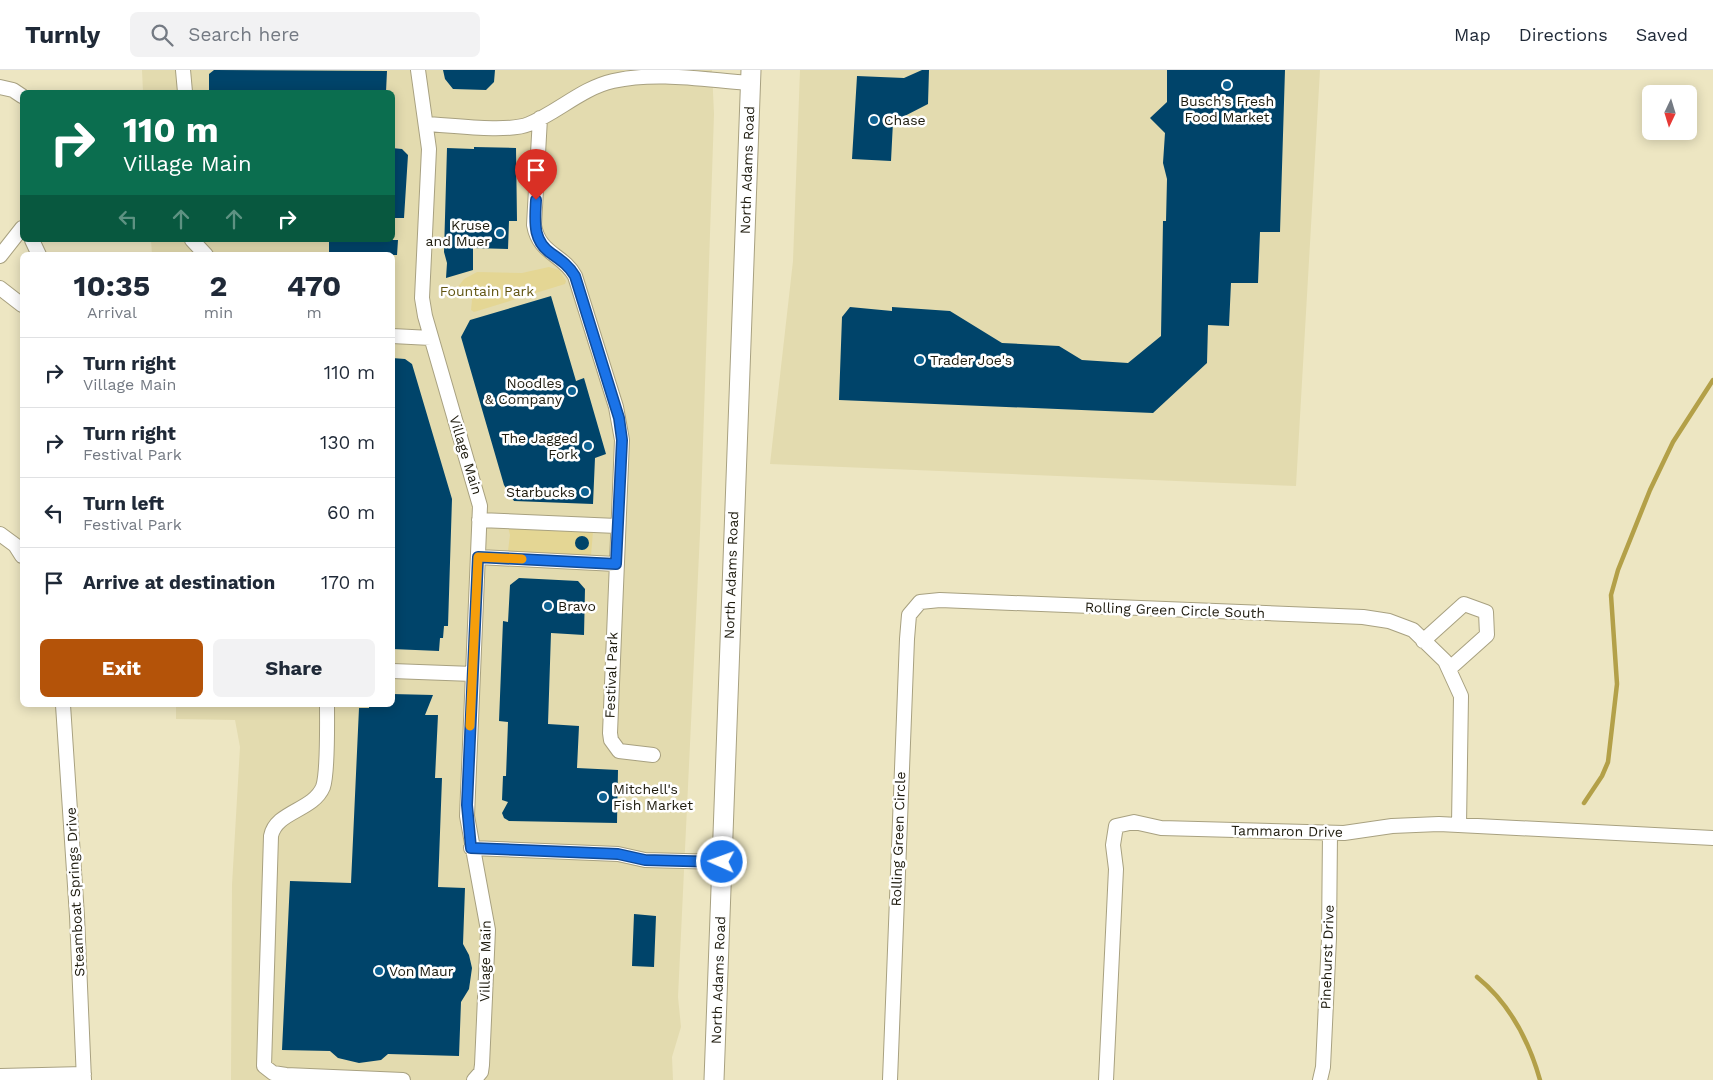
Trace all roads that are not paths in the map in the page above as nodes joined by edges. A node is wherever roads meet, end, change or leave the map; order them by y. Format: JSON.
{"nodes":[{"id":1,"x":183,"y":70,"type":"edge"},
{"id":2,"x":418,"y":70,"type":"edge"},
{"id":3,"x":751,"y":76,"type":"edge"},
{"id":4,"x":0,"y":87,"type":"edge"},
{"id":5,"x":184,"y":90,"type":"edge"},
{"id":6,"x":20,"y":95,"type":"edge"},
{"id":7,"x":540,"y":118,"type":"junction"},
{"id":8,"x":426,"y":124,"type":"junction"},
{"id":9,"x":20,"y":231,"type":"edge"},
{"id":10,"x":194,"y":242,"type":"edge"},
{"id":11,"x":203,"y":252,"type":"edge"},
{"id":12,"x":0,"y":256,"type":"edge"},
{"id":13,"x":0,"y":288,"type":"edge"},
{"id":14,"x":20,"y":303,"type":"edge"},
{"id":15,"x":395,"y":336,"type":"edge"},
{"id":16,"x":431,"y":338,"type":"junction"},
{"id":17,"x":479,"y":520,"type":"junction"},
{"id":18,"x":617,"y":526,"type":"junction"},
{"id":19,"x":0,"y":534,"type":"edge"},
{"id":20,"x":20,"y":553,"type":"edge"},
{"id":21,"x":478,"y":557,"type":"junction"},
{"id":22,"x":616,"y":564,"type":"junction"},
{"id":23,"x":920,"y":602,"type":"joint"},
{"id":24,"x":1424,"y":640,"type":"junction"},
{"id":25,"x":395,"y":670,"type":"edge"},
{"id":26,"x":1449,"y":670,"type":"junction"},
{"id":27,"x":472,"y":674,"type":"junction"},
{"id":28,"x":64,"y":707,"type":"edge"},
{"id":29,"x":327,"y":707,"type":"edge"},
{"id":30,"x":652,"y":755,"type":"dead end"},
{"id":31,"x":1459,"y":825,"type":"junction"},
{"id":32,"x":1330,"y":834,"type":"junction"},
{"id":33,"x":1713,"y":838,"type":"edge"},
{"id":34,"x":471,"y":848,"type":"junction"},
{"id":35,"x":722,"y":862,"type":"junction"},
{"id":36,"x":0,"y":1076,"type":"edge"},
{"id":37,"x":84,"y":1077,"type":"edge"},
{"id":38,"x":403,"y":1080,"type":"edge"},
{"id":39,"x":474,"y":1080,"type":"edge"},
{"id":40,"x":714,"y":1080,"type":"edge"},
{"id":41,"x":890,"y":1080,"type":"edge"},
{"id":42,"x":1106,"y":1080,"type":"edge"},
{"id":43,"x":1320,"y":1080,"type":"edge"}],
"edges":[{"from":1,"to":5,"type":"street"},
{"from":2,"to":8,"type":"street","name":"Village Main"},
{"from":3,"to":7,"type":"street"},
{"from":3,"to":35,"type":"street","name":"North Adams Road"},
{"from":4,"to":6,"type":"street"},
{"from":7,"to":8,"type":"street"},
{"from":7,"to":18,"type":"street","name":"Festival Park"},
{"from":8,"to":16,"type":"street","name":"Village Main"},
{"from":9,"to":12,"type":"street"},
{"from":10,"to":11,"type":"street"},
{"from":13,"to":14,"type":"street"},
{"from":15,"to":16,"type":"street"},
{"from":16,"to":17,"type":"street","name":"Village Main"},
{"from":17,"to":18,"type":"street"},
{"from":17,"to":21,"type":"street","name":"Village Main"},
{"from":18,"to":22,"type":"street","name":"Festival Park"},
{"from":19,"to":20,"type":"street"},
{"from":21,"to":22,"type":"street"},
{"from":21,"to":27,"type":"street","name":"Village Main"},
{"from":22,"to":30,"type":"street","name":"Festival Park"},
{"from":23,"to":24,"type":"street","name":"Rolling Green Circle South"},
{"from":23,"to":41,"type":"street","name":"Rolling Green Circle"},
{"from":24,"to":26,"type":"street","name":"Rolling Green Circle South"},
{"from":24,"to":26,"type":"street"},
{"from":25,"to":27,"type":"street"},
{"from":26,"to":31,"type":"street","name":"Rolling Green Circle South"},
{"from":27,"to":34,"type":"street","name":"Village Main"},
{"from":28,"to":37,"type":"street","name":"Steamboat Springs Drive"},
{"from":29,"to":38,"type":"street"},
{"from":31,"to":32,"type":"street","name":"Tammaron Drive"},
{"from":31,"to":33,"type":"street","name":"Tammaron Drive"},
{"from":32,"to":42,"type":"street","name":"Tammaron Drive"},
{"from":32,"to":43,"type":"street","name":"Pinehurst Drive"},
{"from":34,"to":35,"type":"street"},
{"from":34,"to":39,"type":"street","name":"Village Main"},
{"from":35,"to":40,"type":"street","name":"North Adams Road"},
{"from":36,"to":37,"type":"street"}]}
